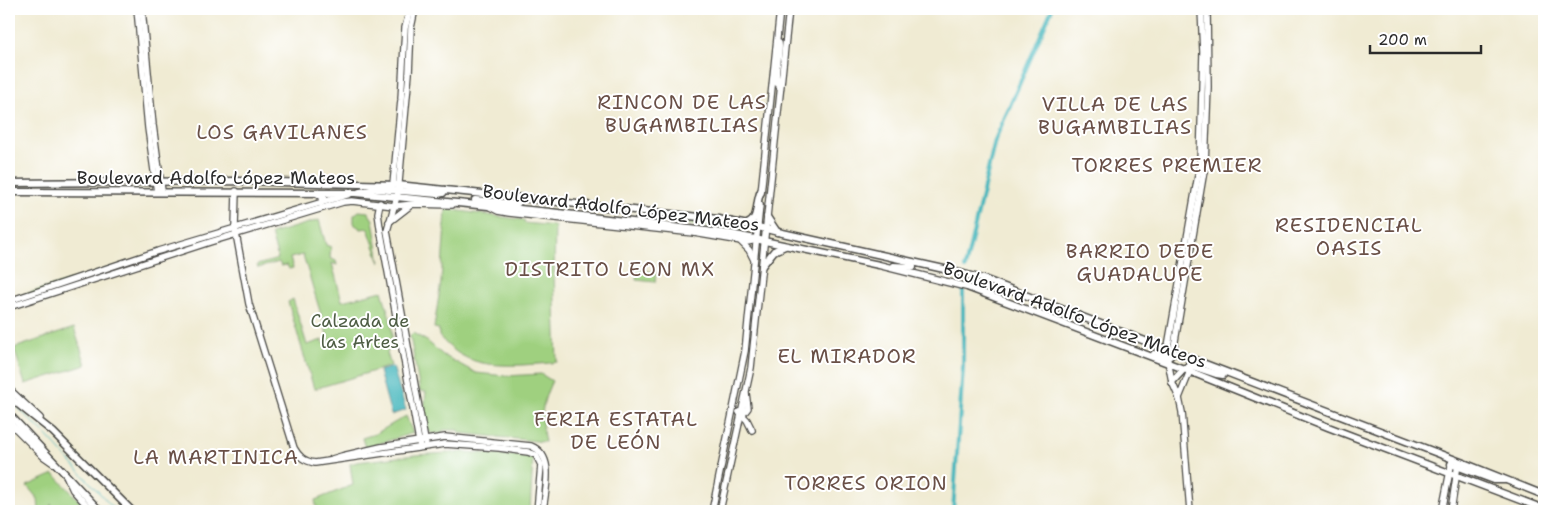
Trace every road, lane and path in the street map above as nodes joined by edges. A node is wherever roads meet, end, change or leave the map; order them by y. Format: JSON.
{"nodes":[{"id":1,"x":137,"y":9,"type":"edge"},
{"id":2,"x":142,"y":9,"type":"edge"},
{"id":3,"x":415,"y":9,"type":"edge"},
{"id":4,"x":780,"y":9,"type":"edge"},
{"id":5,"x":789,"y":9,"type":"edge"},
{"id":6,"x":1201,"y":9,"type":"edge"},
{"id":7,"x":1207,"y":9,"type":"edge"},
{"id":8,"x":410,"y":13,"type":"edge"},
{"id":9,"x":778,"y":36,"type":"junction"},
{"id":10,"x":780,"y":88,"type":"junction"},
{"id":11,"x":1204,"y":140,"type":"junction"},
{"id":12,"x":158,"y":181,"type":"junction"},
{"id":13,"x":9,"y":182,"type":"edge"},
{"id":14,"x":377,"y":189,"type":"joint"},
{"id":15,"x":393,"y":190,"type":"junction"},
{"id":16,"x":762,"y":191,"type":"junction"},
{"id":17,"x":9,"y":192,"type":"edge"},
{"id":18,"x":159,"y":192,"type":"junction"},
{"id":19,"x":236,"y":192,"type":"junction"},
{"id":20,"x":316,"y":192,"type":"junction"},
{"id":21,"x":355,"y":193,"type":"junction"},
{"id":22,"x":520,"y":198,"type":"junction"},
{"id":23,"x":441,"y":201,"type":"junction"},
{"id":24,"x":321,"y":202,"type":"junction"},
{"id":25,"x":463,"y":203,"type":"junction"},
{"id":26,"x":379,"y":204,"type":"junction"},
{"id":27,"x":414,"y":204,"type":"junction"},
{"id":28,"x":394,"y":206,"type":"junction"},
{"id":29,"x":486,"y":206,"type":"junction"},
{"id":30,"x":767,"y":217,"type":"junction"},
{"id":31,"x":389,"y":222,"type":"junction"},
{"id":32,"x":736,"y":223,"type":"junction"},
{"id":33,"x":758,"y":227,"type":"junction"},
{"id":34,"x":766,"y":229,"type":"junction"},
{"id":35,"x":235,"y":231,"type":"junction"},
{"id":36,"x":778,"y":232,"type":"junction"},
{"id":37,"x":737,"y":240,"type":"junction"},
{"id":38,"x":757,"y":240,"type":"junction"},
{"id":39,"x":765,"y":242,"type":"junction"},
{"id":40,"x":825,"y":242,"type":"junction"},
{"id":41,"x":785,"y":246,"type":"junction"},
{"id":42,"x":808,"y":251,"type":"junction"},
{"id":43,"x":754,"y":261,"type":"junction"},
{"id":44,"x":762,"y":266,"type":"junction"},
{"id":45,"x":887,"y":267,"type":"junction"},
{"id":46,"x":913,"y":267,"type":"dead end"},
{"id":47,"x":9,"y":301,"type":"edge"},
{"id":48,"x":9,"y":307,"type":"edge"},
{"id":49,"x":1169,"y":356,"type":"junction"},
{"id":50,"x":743,"y":362,"type":"junction"},
{"id":51,"x":1190,"y":367,"type":"junction"},
{"id":52,"x":751,"y":368,"type":"junction"},
{"id":53,"x":1172,"y":382,"type":"junction"},
{"id":54,"x":9,"y":389,"type":"edge"},
{"id":55,"x":736,"y":394,"type":"junction"},
{"id":56,"x":9,"y":397,"type":"edge"},
{"id":57,"x":1180,"y":398,"type":"junction"},
{"id":58,"x":740,"y":413,"type":"junction"},
{"id":59,"x":9,"y":414,"type":"edge"},
{"id":60,"x":9,"y":422,"type":"edge"},
{"id":61,"x":752,"y":430,"type":"dead end"},
{"id":62,"x":53,"y":432,"type":"junction"},
{"id":63,"x":421,"y":440,"type":"junction"},
{"id":64,"x":423,"y":447,"type":"junction"},
{"id":65,"x":330,"y":460,"type":"junction"},
{"id":66,"x":1455,"y":463,"type":"junction"},
{"id":67,"x":57,"y":465,"type":"junction"},
{"id":68,"x":1449,"y":472,"type":"junction"},
{"id":69,"x":1457,"y":474,"type":"junction"},
{"id":70,"x":67,"y":477,"type":"junction"},
{"id":71,"x":1544,"y":495,"type":"edge"},
{"id":72,"x":1544,"y":509,"type":"edge"},
{"id":73,"x":92,"y":511,"type":"edge"},
{"id":74,"x":100,"y":511,"type":"edge"},
{"id":75,"x":132,"y":511,"type":"edge"},
{"id":76,"x":537,"y":511,"type":"edge"},
{"id":77,"x":543,"y":511,"type":"edge"},
{"id":78,"x":712,"y":511,"type":"edge"},
{"id":79,"x":720,"y":511,"type":"edge"},
{"id":80,"x":1190,"y":511,"type":"edge"},
{"id":81,"x":1442,"y":511,"type":"edge"},
{"id":82,"x":1451,"y":511,"type":"edge"}],
"edges":[{"from":1,"to":12,"type":"street"},
{"from":2,"to":12,"type":"street"},
{"from":3,"to":8,"type":"street"},
{"from":4,"to":9,"type":"street"},
{"from":5,"to":10,"type":"street"},
{"from":6,"to":11,"type":"street"},
{"from":7,"to":11,"type":"street"},
{"from":8,"to":15,"type":"street"},
{"from":9,"to":10,"type":"street"},
{"from":9,"to":16,"type":"street"},
{"from":10,"to":30,"type":"street"},
{"from":11,"to":49,"type":"street"},
{"from":12,"to":13,"type":"main road","name":"Boulevard Adolfo López Mateos"},
{"from":12,"to":15,"type":"main road","name":"Boulevard Adolfo López Mateos"},
{"from":12,"to":18,"type":"street"},
{"from":14,"to":15,"type":"main road"},
{"from":14,"to":21,"type":"street"},
{"from":15,"to":21,"type":"main road","name":"Boulevard Adolfo López Mateos"},
{"from":15,"to":22,"type":"main road","name":"Boulevard Adolfo López Mateos"},
{"from":15,"to":23,"type":"main road","name":"Boulevard Adolfo López Mateos"},
{"from":15,"to":26,"type":"street"},
{"from":15,"to":28,"type":"street"},
{"from":16,"to":32,"type":"main road"},
{"from":16,"to":33,"type":"street"},
{"from":17,"to":18,"type":"main road","name":"Boulevard Adolfo López Mateos"},
{"from":18,"to":19,"type":"main road","name":"Boulevard Adolfo López Mateos"},
{"from":19,"to":20,"type":"main road","name":"Boulevard Adolfo López Mateos"},
{"from":19,"to":35,"type":"street"},
{"from":20,"to":21,"type":"main road","name":"Boulevard Adolfo López Mateos"},
{"from":20,"to":24,"type":"main road"},
{"from":21,"to":24,"type":"street"},
{"from":22,"to":23,"type":"main road"},
{"from":22,"to":32,"type":"main road","name":"Boulevard Adolfo López Mateos"},
{"from":23,"to":25,"type":"main road","name":"Boulevard Adolfo López Mateos"},
{"from":24,"to":35,"type":"street"},
{"from":25,"to":27,"type":"street"},
{"from":25,"to":29,"type":"main road","name":"Boulevard Adolfo López Mateos"},
{"from":26,"to":28,"type":"street"},
{"from":26,"to":35,"type":"street"},
{"from":26,"to":63,"type":"street"},
{"from":27,"to":28,"type":"street"},
{"from":27,"to":31,"type":"street"},
{"from":28,"to":31,"type":"street"},
{"from":29,"to":37,"type":"street"},
{"from":29,"to":38,"type":"main road","name":"Boulevard Adolfo López Mateos"},
{"from":30,"to":34,"type":"street"},
{"from":30,"to":36,"type":"main road"},
{"from":31,"to":63,"type":"street"},
{"from":32,"to":33,"type":"main road","name":"Boulevard Adolfo López Mateos"},
{"from":33,"to":34,"type":"main road","name":"Boulevard Adolfo López Mateos"},
{"from":33,"to":38,"type":"street"},
{"from":34,"to":36,"type":"main road","name":"Boulevard Adolfo López Mateos"},
{"from":34,"to":39,"type":"street"},
{"from":35,"to":47,"type":"street"},
{"from":35,"to":48,"type":"street"},
{"from":35,"to":65,"type":"street"},
{"from":36,"to":40,"type":"main road","name":"Boulevard Adolfo López Mateos"},
{"from":37,"to":38,"type":"street"},
{"from":37,"to":43,"type":"street"},
{"from":38,"to":39,"type":"main road","name":"Boulevard Adolfo López Mateos"},
{"from":38,"to":43,"type":"street"},
{"from":39,"to":41,"type":"main road","name":"Boulevard Adolfo López Mateos"},
{"from":39,"to":44,"type":"street"},
{"from":40,"to":42,"type":"main road"},
{"from":40,"to":49,"type":"main road","name":"Boulevard Adolfo López Mateos"},
{"from":41,"to":42,"type":"main road","name":"Boulevard Adolfo López Mateos"},
{"from":41,"to":44,"type":"main road"},
{"from":42,"to":45,"type":"main road","name":"Boulevard Adolfo López Mateos"},
{"from":43,"to":50,"type":"street"},
{"from":44,"to":52,"type":"street"},
{"from":45,"to":46,"type":"main road"},
{"from":45,"to":49,"type":"main road","name":"Boulevard Adolfo López Mateos"},
{"from":49,"to":51,"type":"main road","name":"Boulevard Adolfo López Mateos"},
{"from":49,"to":51,"type":"main road","name":"Boulevard Adolfo López Mateos"},
{"from":49,"to":53,"type":"street"},
{"from":50,"to":52,"type":"street"},
{"from":50,"to":55,"type":"street"},
{"from":51,"to":53,"type":"main road"},
{"from":51,"to":57,"type":"street"},
{"from":51,"to":66,"type":"main road","name":"Boulevard Adolfo López Mateos"},
{"from":51,"to":68,"type":"main road","name":"Boulevard Adolfo López Mateos"},
{"from":52,"to":58,"type":"street"},
{"from":53,"to":57,"type":"street"},
{"from":54,"to":62,"type":"street"},
{"from":55,"to":58,"type":"street"},
{"from":55,"to":78,"type":"street"},
{"from":56,"to":62,"type":"main road"},
{"from":57,"to":80,"type":"street"},
{"from":58,"to":61,"type":"street"},
{"from":58,"to":79,"type":"street"},
{"from":59,"to":67,"type":"main road"},
{"from":60,"to":67,"type":"street"},
{"from":62,"to":75,"type":"main road"},
{"from":63,"to":64,"type":"street"},
{"from":63,"to":65,"type":"street"},
{"from":63,"to":77,"type":"street"},
{"from":64,"to":65,"type":"street"},
{"from":64,"to":76,"type":"street"},
{"from":66,"to":68,"type":"street"},
{"from":66,"to":69,"type":"street"},
{"from":66,"to":71,"type":"main road","name":"Boulevard Adolfo López Mateos"},
{"from":67,"to":70,"type":"main road"},
{"from":68,"to":69,"type":"main road","name":"Boulevard Adolfo López Mateos"},
{"from":68,"to":81,"type":"street"},
{"from":69,"to":72,"type":"main road","name":"Boulevard Adolfo López Mateos"},
{"from":69,"to":82,"type":"street"},
{"from":70,"to":73,"type":"street"},
{"from":70,"to":74,"type":"main road"}]}
